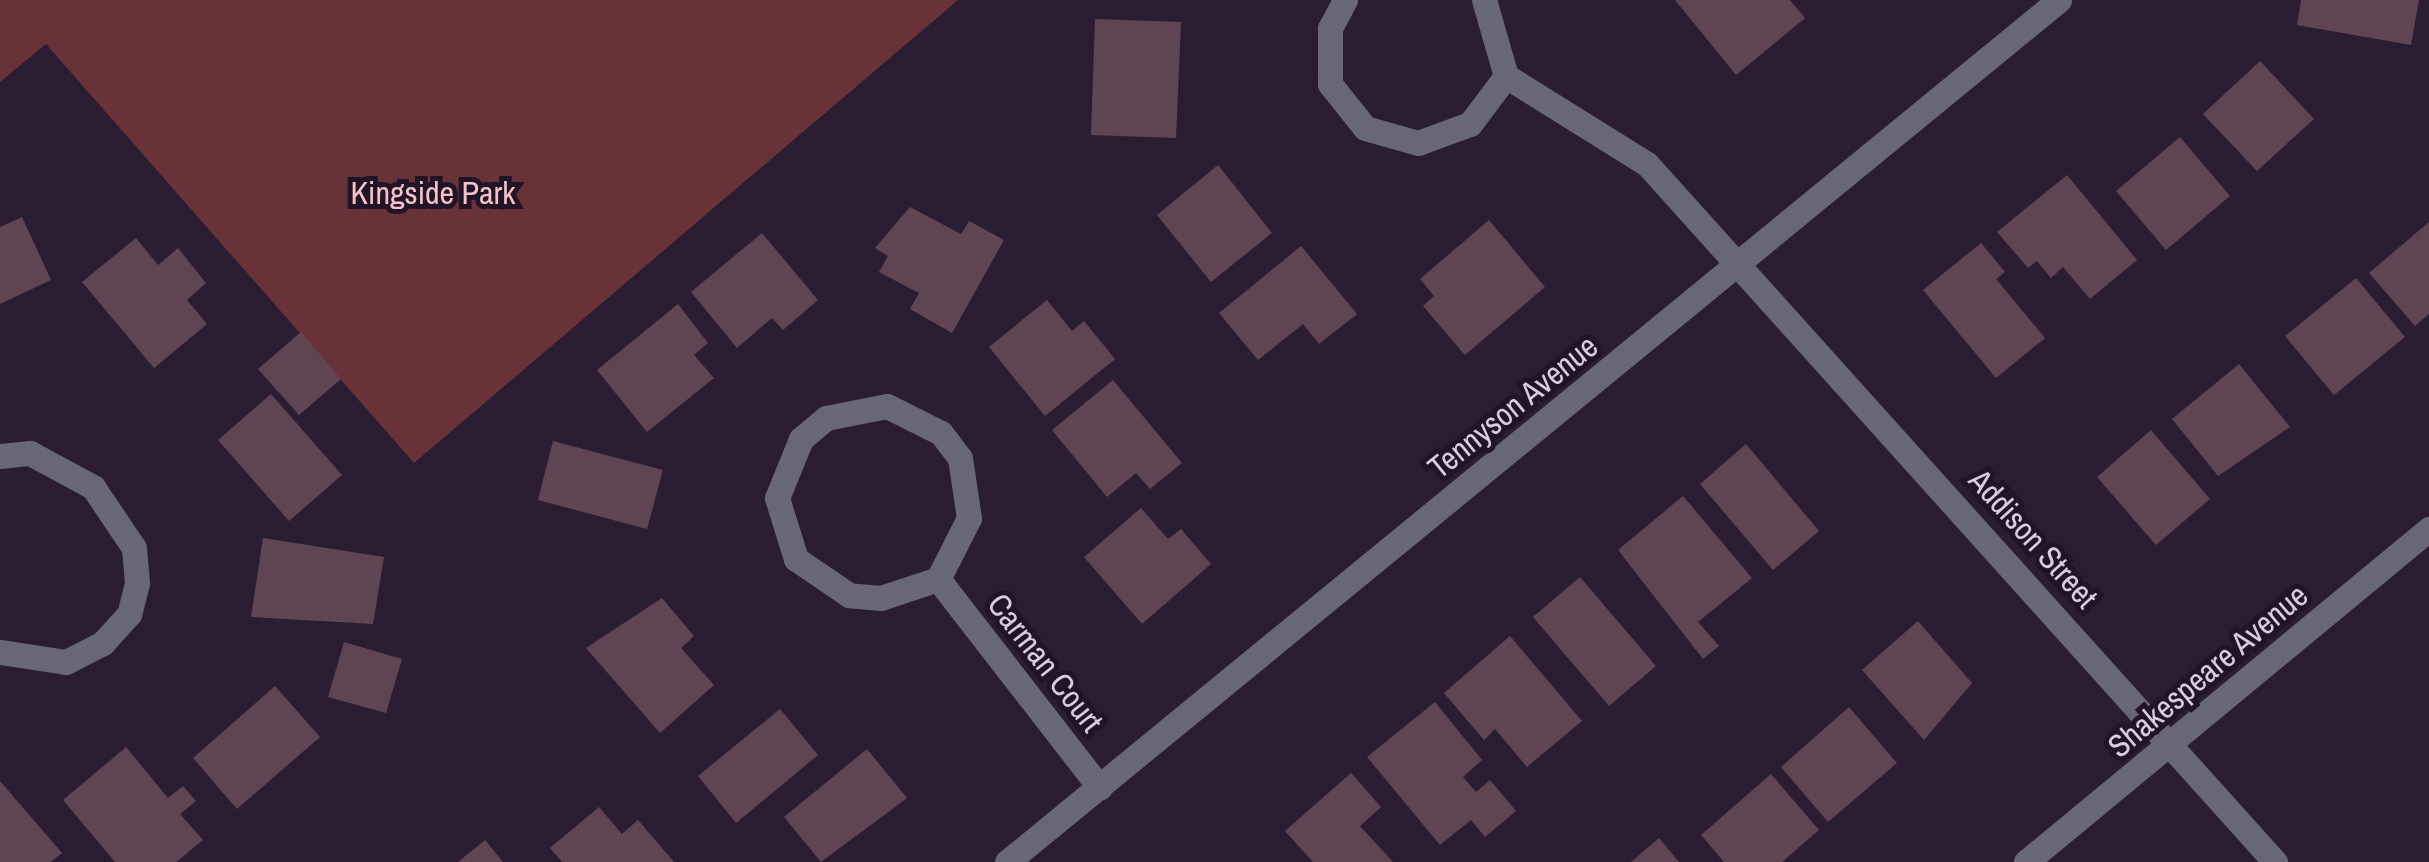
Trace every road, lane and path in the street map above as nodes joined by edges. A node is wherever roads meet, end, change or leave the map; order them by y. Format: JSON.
{"nodes":[{"id":1,"x":1346,"y":0,"type":"edge"},
{"id":2,"x":1484,"y":0,"type":"edge"},
{"id":3,"x":2059,"y":0,"type":"edge"},
{"id":4,"x":1506,"y":76,"type":"junction"},
{"id":5,"x":1739,"y":264,"type":"junction"},
{"id":6,"x":0,"y":456,"type":"edge"},
{"id":7,"x":2429,"y":529,"type":"edge"},
{"id":8,"x":938,"y":579,"type":"junction"},
{"id":9,"x":0,"y":652,"type":"edge"},
{"id":10,"x":2174,"y":742,"type":"junction"},
{"id":11,"x":1100,"y":788,"type":"junction"},
{"id":12,"x":1007,"y":862,"type":"edge"},
{"id":13,"x":2026,"y":862,"type":"edge"},
{"id":14,"x":2275,"y":862,"type":"edge"}],
"edges":[{"from":1,"to":4,"type":"street"},
{"from":2,"to":4,"type":"street"},
{"from":3,"to":5,"type":"street","name":"Tennyson Avenue"},
{"from":4,"to":5,"type":"street","name":"Addison Street"},
{"from":5,"to":10,"type":"street","name":"Addison Street"},
{"from":5,"to":11,"type":"street","name":"Tennyson Avenue"},
{"from":6,"to":9,"type":"street"},
{"from":7,"to":10,"type":"street","name":"Shakespeare Avenue"},
{"from":8,"to":8,"type":"street"},
{"from":8,"to":11,"type":"street","name":"Carman Court"},
{"from":10,"to":13,"type":"street","name":"Shakespeare Avenue"},
{"from":10,"to":14,"type":"street","name":"Addison Street"},
{"from":11,"to":12,"type":"street","name":"Tennyson Avenue"}]}
